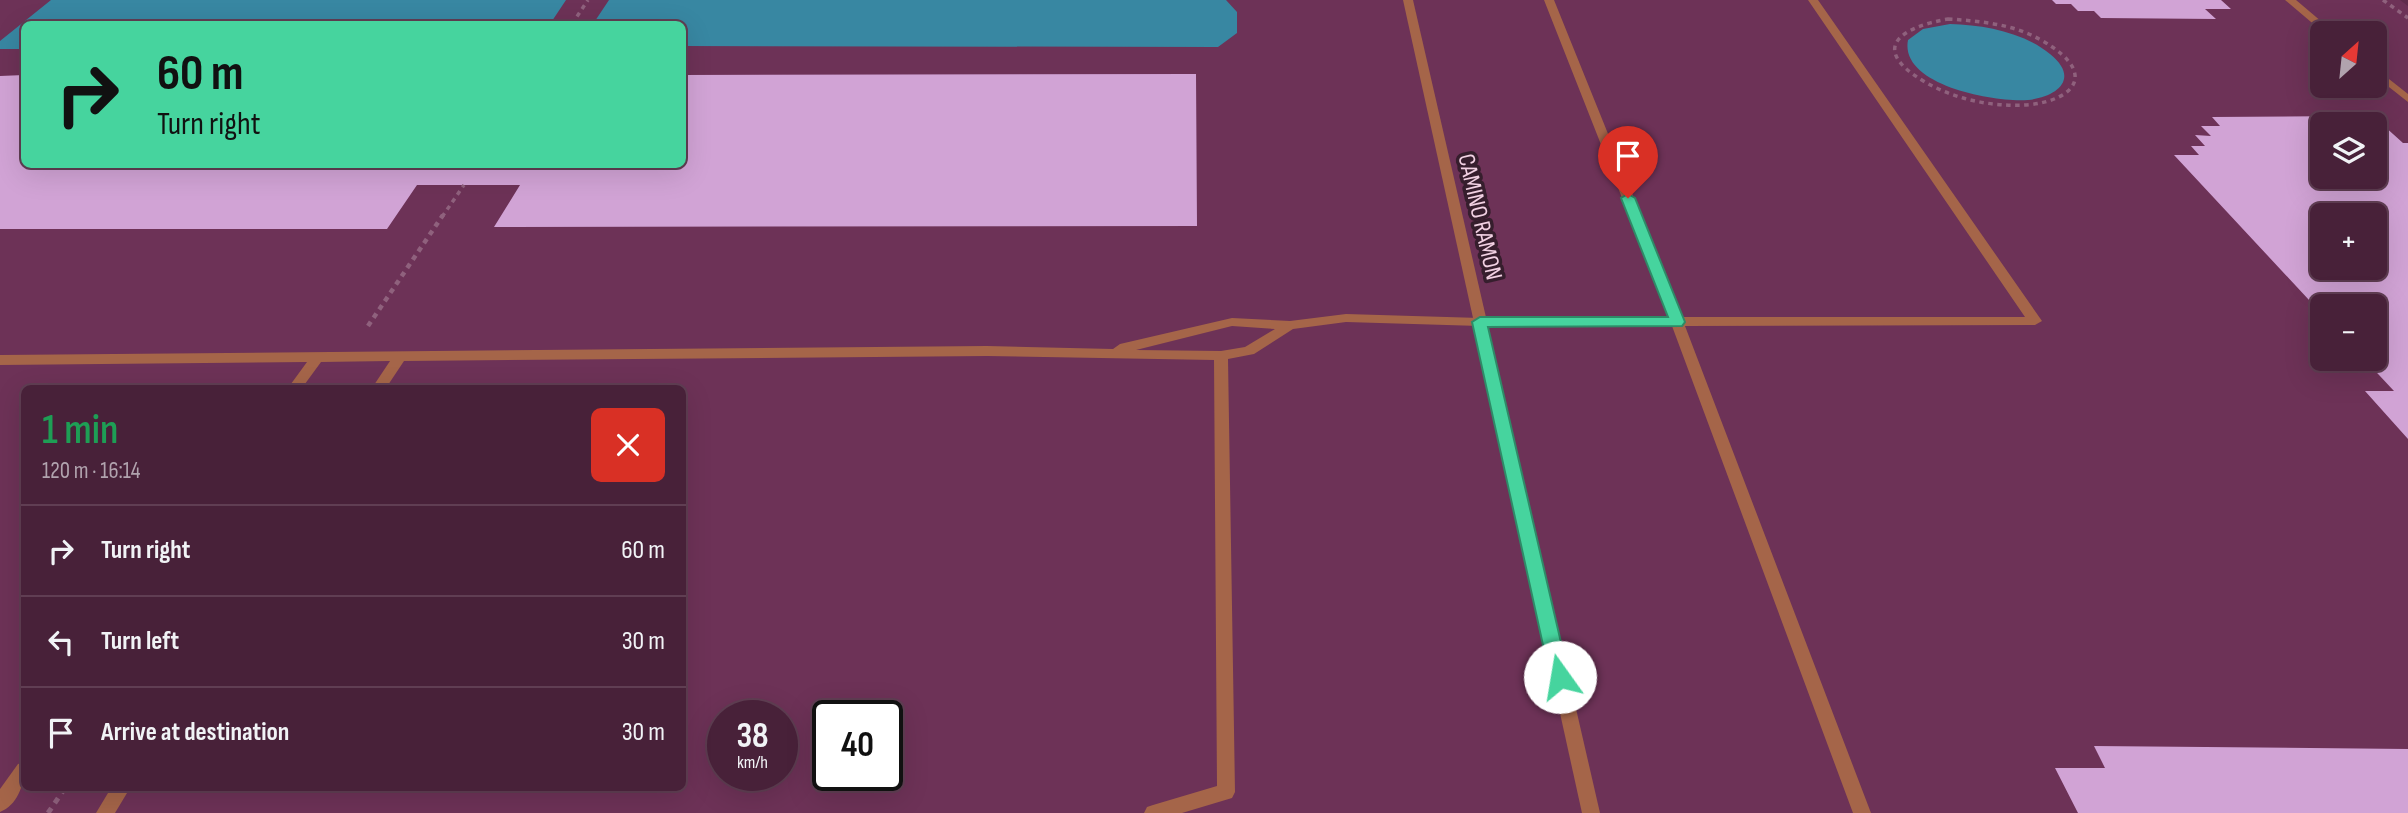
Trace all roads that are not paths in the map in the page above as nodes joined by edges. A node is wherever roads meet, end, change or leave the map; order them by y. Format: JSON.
{"nodes":[{"id":1,"x":1408,"y":0,"type":"edge"},
{"id":2,"x":1549,"y":0,"type":"edge"},
{"id":3,"x":1813,"y":0,"type":"edge"},
{"id":4,"x":2290,"y":0,"type":"edge"},
{"id":5,"x":2315,"y":21,"type":"edge"},
{"id":6,"x":2387,"y":81,"type":"edge"},
{"id":7,"x":2408,"y":99,"type":"edge"},
{"id":8,"x":1480,"y":322,"type":"junction"},
{"id":9,"x":1677,"y":322,"type":"junction"},
{"id":10,"x":1290,"y":325,"type":"junction"},
{"id":11,"x":1099,"y":354,"type":"junction"},
{"id":12,"x":400,"y":356,"type":"junction"},
{"id":13,"x":1221,"y":356,"type":"junction"},
{"id":14,"x":317,"y":358,"type":"junction"},
{"id":15,"x":0,"y":360,"type":"edge"},
{"id":16,"x":297,"y":385,"type":"edge"},
{"id":17,"x":381,"y":385,"type":"edge"},
{"id":18,"x":21,"y":773,"type":"edge"},
{"id":19,"x":119,"y":791,"type":"edge"},
{"id":20,"x":0,"y":804,"type":"edge"},
{"id":21,"x":105,"y":813,"type":"edge"},
{"id":22,"x":1153,"y":813,"type":"edge"},
{"id":23,"x":1591,"y":813,"type":"edge"},
{"id":24,"x":1862,"y":813,"type":"edge"}],
"edges":[{"from":1,"to":8,"type":"street","name":"CAMINO RAMON"},
{"from":2,"to":9,"type":"street"},
{"from":3,"to":9,"type":"street"},
{"from":4,"to":5,"type":"street"},
{"from":6,"to":7,"type":"street"},
{"from":8,"to":9,"type":"street"},
{"from":8,"to":10,"type":"street"},
{"from":8,"to":23,"type":"street","name":"CAMINO RAMON"},
{"from":9,"to":24,"type":"street"},
{"from":10,"to":11,"type":"street"},
{"from":10,"to":13,"type":"street"},
{"from":11,"to":12,"type":"street"},
{"from":11,"to":13,"type":"street"},
{"from":12,"to":14,"type":"street"},
{"from":12,"to":17,"type":"street"},
{"from":13,"to":22,"type":"street"},
{"from":14,"to":15,"type":"street"},
{"from":14,"to":16,"type":"street"},
{"from":18,"to":20,"type":"street"},
{"from":19,"to":21,"type":"street"}]}
